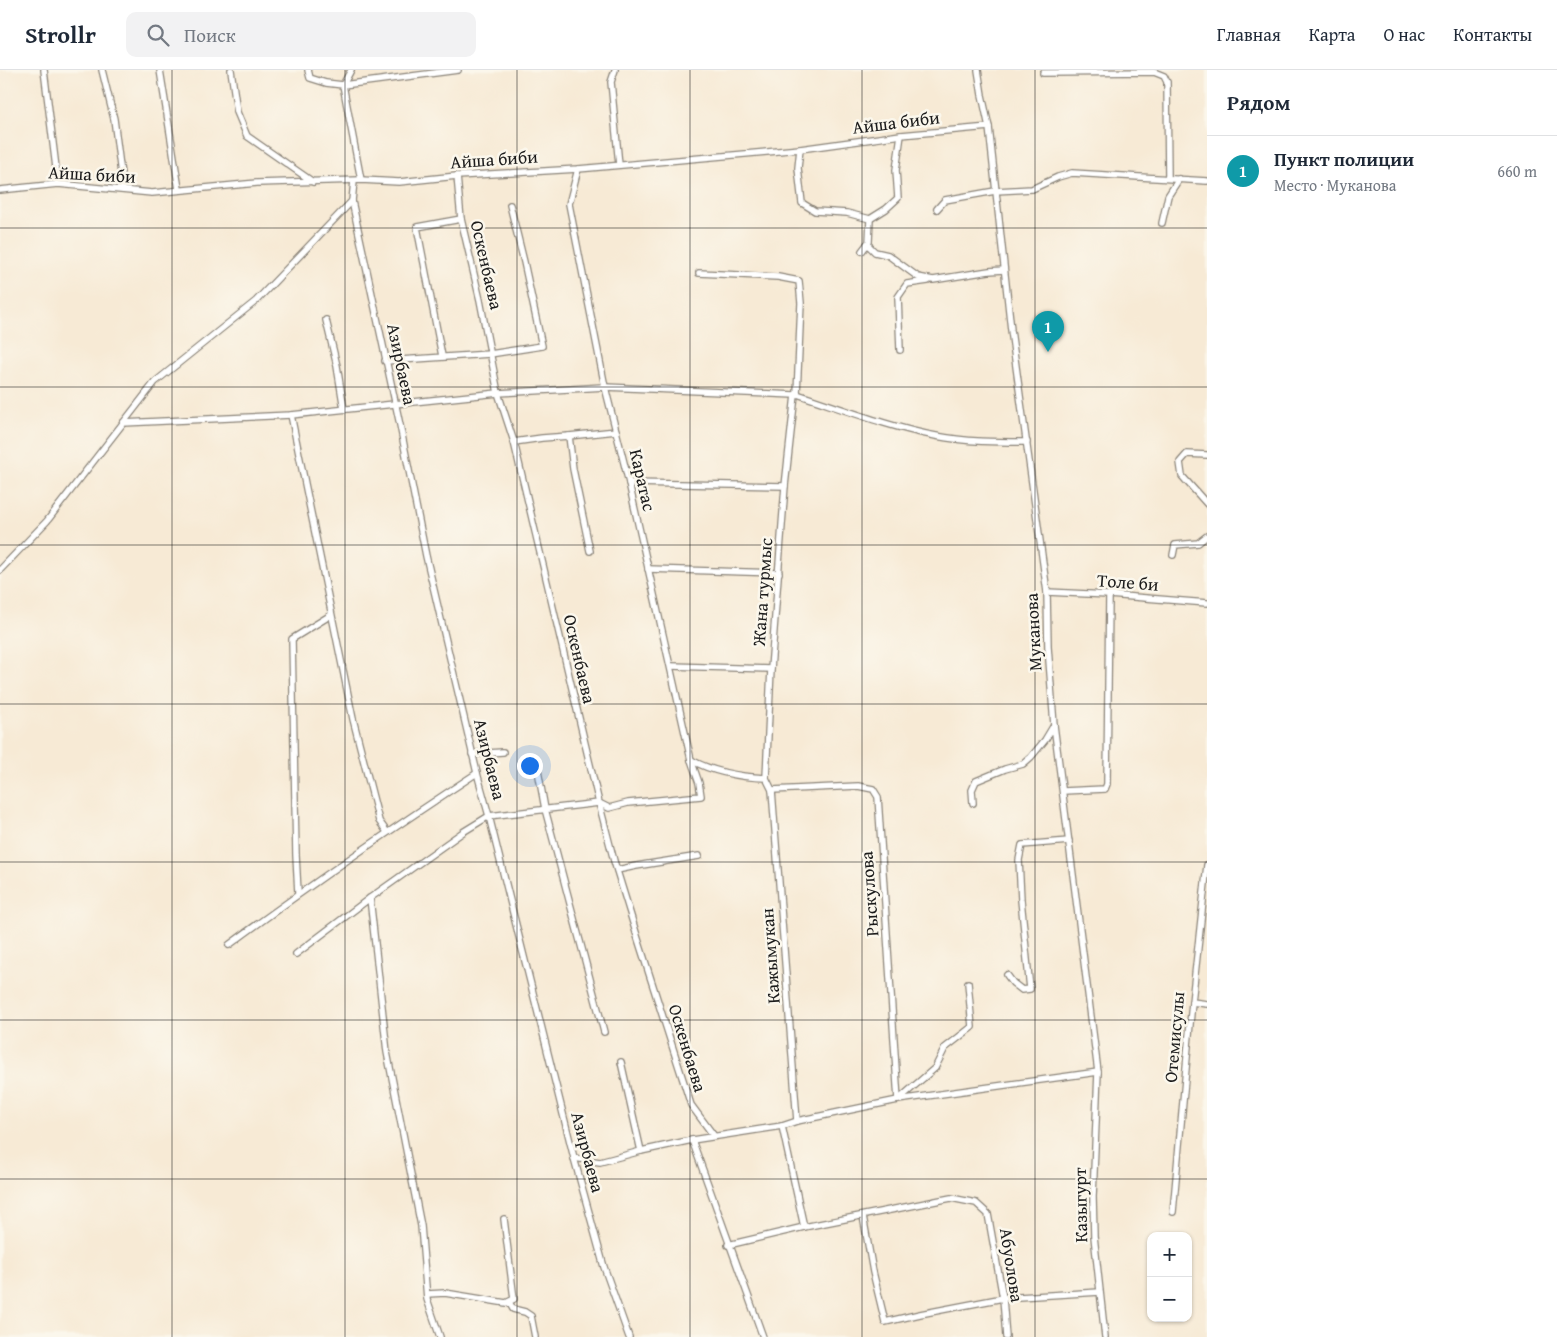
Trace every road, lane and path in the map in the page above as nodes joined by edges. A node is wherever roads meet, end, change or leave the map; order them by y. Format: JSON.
{"nodes":[{"id":1,"x":44,"y":70,"type":"edge"},
{"id":2,"x":102,"y":70,"type":"edge"},
{"id":3,"x":160,"y":70,"type":"edge"},
{"id":4,"x":231,"y":70,"type":"edge"},
{"id":5,"x":308,"y":70,"type":"edge"},
{"id":6,"x":351,"y":70,"type":"edge"},
{"id":7,"x":458,"y":70,"type":"edge"},
{"id":8,"x":615,"y":70,"type":"edge"},
{"id":9,"x":978,"y":70,"type":"edge"},
{"id":10,"x":1043,"y":73,"type":"dead end"},
{"id":11,"x":343,"y":85,"type":"junction"},
{"id":12,"x":989,"y":127,"type":"junction"},
{"id":13,"x":901,"y":135,"type":"junction"},
{"id":14,"x":800,"y":149,"type":"junction"},
{"id":15,"x":619,"y":165,"type":"junction"},
{"id":16,"x":578,"y":169,"type":"junction"},
{"id":17,"x":458,"y":176,"type":"junction"},
{"id":18,"x":1168,"y":178,"type":"junction"},
{"id":19,"x":1178,"y":179,"type":"junction"},
{"id":20,"x":357,"y":181,"type":"junction"},
{"id":21,"x":1207,"y":181,"type":"edge"},
{"id":22,"x":312,"y":182,"type":"junction"},
{"id":23,"x":58,"y":184,"type":"junction"},
{"id":24,"x":179,"y":189,"type":"junction"},
{"id":25,"x":0,"y":190,"type":"edge"},
{"id":26,"x":123,"y":190,"type":"junction"},
{"id":27,"x":996,"y":191,"type":"junction"},
{"id":28,"x":352,"y":201,"type":"junction"},
{"id":29,"x":510,"y":205,"type":"dead end"},
{"id":30,"x":937,"y":209,"type":"dead end"},
{"id":31,"x":870,"y":219,"type":"junction"},
{"id":32,"x":461,"y":220,"type":"junction"},
{"id":33,"x":1162,"y":223,"type":"dead end"},
{"id":34,"x":868,"y":244,"type":"junction"},
{"id":35,"x":862,"y":251,"type":"dead end"},
{"id":36,"x":1004,"y":270,"type":"junction"},
{"id":37,"x":699,"y":273,"type":"dead end"},
{"id":38,"x":933,"y":280,"type":"junction"},
{"id":39,"x":326,"y":320,"type":"dead end"},
{"id":40,"x":900,"y":350,"type":"dead end"},
{"id":41,"x":490,"y":354,"type":"junction"},
{"id":42,"x":442,"y":356,"type":"junction"},
{"id":43,"x":386,"y":361,"type":"junction"},
{"id":44,"x":605,"y":387,"type":"junction"},
{"id":45,"x":498,"y":393,"type":"junction"},
{"id":46,"x":796,"y":395,"type":"junction"},
{"id":47,"x":394,"y":403,"type":"junction"},
{"id":48,"x":344,"y":409,"type":"junction"},
{"id":49,"x":291,"y":415,"type":"junction"},
{"id":50,"x":123,"y":423,"type":"junction"},
{"id":51,"x":616,"y":431,"type":"junction"},
{"id":52,"x":569,"y":436,"type":"junction"},
{"id":53,"x":514,"y":442,"type":"junction"},
{"id":54,"x":1028,"y":442,"type":"junction"},
{"id":55,"x":1207,"y":455,"type":"edge"},
{"id":56,"x":629,"y":483,"type":"junction"},
{"id":57,"x":786,"y":486,"type":"junction"},
{"id":58,"x":1207,"y":504,"type":"edge"},
{"id":59,"x":1207,"y":536,"type":"edge"},
{"id":60,"x":590,"y":550,"type":"dead end"},
{"id":61,"x":1173,"y":555,"type":"dead end"},
{"id":62,"x":648,"y":569,"type":"junction"},
{"id":63,"x":0,"y":570,"type":"edge"},
{"id":64,"x":779,"y":572,"type":"junction"},
{"id":65,"x":1047,"y":592,"type":"junction"},
{"id":66,"x":1109,"y":595,"type":"junction"},
{"id":67,"x":1207,"y":603,"type":"edge"},
{"id":68,"x":331,"y":615,"type":"junction"},
{"id":69,"x":671,"y":666,"type":"junction"},
{"id":70,"x":771,"y":669,"type":"junction"},
{"id":71,"x":1054,"y":725,"type":"junction"},
{"id":72,"x":503,"y":752,"type":"dead end"},
{"id":73,"x":472,"y":754,"type":"junction"},
{"id":74,"x":691,"y":760,"type":"junction"},
{"id":75,"x":538,"y":765,"type":"dead end"},
{"id":76,"x":477,"y":773,"type":"junction"},
{"id":77,"x":766,"y":778,"type":"junction"},
{"id":78,"x":772,"y":790,"type":"junction"},
{"id":79,"x":1063,"y":791,"type":"junction"},
{"id":80,"x":599,"y":803,"type":"junction"},
{"id":81,"x":973,"y":803,"type":"dead end"},
{"id":82,"x":545,"y":809,"type":"junction"},
{"id":83,"x":489,"y":816,"type":"junction"},
{"id":84,"x":388,"y":832,"type":"junction"},
{"id":85,"x":1069,"y":841,"type":"junction"},
{"id":86,"x":699,"y":856,"type":"dead end"},
{"id":87,"x":1207,"y":865,"type":"edge"},
{"id":88,"x":617,"y":870,"type":"junction"},
{"id":89,"x":298,"y":893,"type":"junction"},
{"id":90,"x":370,"y":898,"type":"junction"},
{"id":91,"x":229,"y":945,"type":"dead end"},
{"id":92,"x":296,"y":954,"type":"dead end"},
{"id":93,"x":1007,"y":975,"type":"dead end"},
{"id":94,"x":968,"y":983,"type":"dead end"},
{"id":95,"x":1192,"y":1002,"type":"junction"},
{"id":96,"x":1207,"y":1004,"type":"edge"},
{"id":97,"x":604,"y":1032,"type":"dead end"},
{"id":98,"x":621,"y":1062,"type":"dead end"},
{"id":99,"x":1098,"y":1072,"type":"junction"},
{"id":100,"x":898,"y":1100,"type":"junction"},
{"id":101,"x":797,"y":1121,"type":"junction"},
{"id":102,"x":782,"y":1126,"type":"junction"},
{"id":103,"x":714,"y":1136,"type":"junction"},
{"id":104,"x":692,"y":1140,"type":"junction"},
{"id":105,"x":641,"y":1151,"type":"junction"},
{"id":106,"x":574,"y":1158,"type":"junction"},
{"id":107,"x":1173,"y":1212,"type":"dead end"},
{"id":108,"x":863,"y":1216,"type":"junction"},
{"id":109,"x":504,"y":1219,"type":"dead end"},
{"id":110,"x":804,"y":1227,"type":"junction"},
{"id":111,"x":728,"y":1245,"type":"junction"},
{"id":112,"x":1100,"y":1292,"type":"junction"},
{"id":113,"x":427,"y":1294,"type":"junction"},
{"id":114,"x":1003,"y":1298,"type":"junction"},
{"id":115,"x":509,"y":1302,"type":"junction"},
{"id":116,"x":440,"y":1337,"type":"edge"},
{"id":117,"x":535,"y":1337,"type":"edge"},
{"id":118,"x":629,"y":1337,"type":"edge"},
{"id":119,"x":763,"y":1337,"type":"edge"},
{"id":120,"x":1006,"y":1337,"type":"edge"},
{"id":121,"x":1105,"y":1337,"type":"edge"}],
"edges":[{"from":1,"to":23,"type":"street"},
{"from":2,"to":26,"type":"street"},
{"from":3,"to":24,"type":"street"},
{"from":4,"to":22,"type":"street"},
{"from":5,"to":11,"type":"street"},
{"from":6,"to":11,"type":"street"},
{"from":7,"to":11,"type":"street"},
{"from":8,"to":15,"type":"street"},
{"from":9,"to":12,"type":"street","name":"Муканова"},
{"from":10,"to":18,"type":"street"},
{"from":11,"to":20,"type":"street","name":"Азирбаева"},
{"from":12,"to":13,"type":"street","name":"Айша биби"},
{"from":12,"to":27,"type":"street","name":"Муканова"},
{"from":13,"to":14,"type":"street","name":"Айша биби"},
{"from":13,"to":31,"type":"street"},
{"from":14,"to":15,"type":"street","name":"Айша биби"},
{"from":14,"to":31,"type":"street"},
{"from":15,"to":16,"type":"street","name":"Айша биби"},
{"from":16,"to":17,"type":"street","name":"Айша биби"},
{"from":16,"to":44,"type":"street","name":"Каратас"},
{"from":17,"to":20,"type":"street","name":"Айша биби"},
{"from":17,"to":32,"type":"street","name":"Оскенбаева"},
{"from":18,"to":19,"type":"street"},
{"from":18,"to":27,"type":"street"},
{"from":19,"to":21,"type":"street"},
{"from":19,"to":33,"type":"street"},
{"from":20,"to":22,"type":"street","name":"Айша биби"},
{"from":20,"to":28,"type":"street","name":"Азирбаева"},
{"from":22,"to":24,"type":"street","name":"Айша биби"},
{"from":23,"to":25,"type":"street","name":"Айша биби"},
{"from":23,"to":26,"type":"street","name":"Айша биби"},
{"from":24,"to":26,"type":"street","name":"Айша биби"},
{"from":27,"to":30,"type":"street"},
{"from":27,"to":36,"type":"street","name":"Муканова"},
{"from":28,"to":43,"type":"street","name":"Азирбаева"},
{"from":28,"to":50,"type":"street"},
{"from":29,"to":41,"type":"street"},
{"from":31,"to":34,"type":"street"},
{"from":32,"to":41,"type":"street","name":"Оскенбаева"},
{"from":32,"to":42,"type":"street"},
{"from":34,"to":35,"type":"street"},
{"from":34,"to":38,"type":"street"},
{"from":36,"to":38,"type":"street"},
{"from":36,"to":54,"type":"street","name":"Муканова"},
{"from":37,"to":46,"type":"street"},
{"from":38,"to":40,"type":"street"},
{"from":39,"to":48,"type":"street"},
{"from":41,"to":42,"type":"street"},
{"from":41,"to":45,"type":"street","name":"Оскенбаева"},
{"from":42,"to":43,"type":"street"},
{"from":43,"to":47,"type":"street","name":"Азирбаева"},
{"from":44,"to":45,"type":"street"},
{"from":44,"to":46,"type":"street"},
{"from":44,"to":51,"type":"street","name":"Каратас"},
{"from":45,"to":47,"type":"street"},
{"from":45,"to":53,"type":"street","name":"Оскенбаева"},
{"from":46,"to":54,"type":"street"},
{"from":46,"to":57,"type":"street","name":"Жана турмыс"},
{"from":47,"to":48,"type":"street"},
{"from":47,"to":73,"type":"street","name":"Азирбаева"},
{"from":48,"to":49,"type":"street"},
{"from":49,"to":50,"type":"street"},
{"from":49,"to":68,"type":"street"},
{"from":50,"to":63,"type":"street"},
{"from":51,"to":52,"type":"street"},
{"from":51,"to":56,"type":"street","name":"Каратас"},
{"from":52,"to":53,"type":"street"},
{"from":52,"to":60,"type":"street"},
{"from":53,"to":80,"type":"street","name":"Оскенбаева"},
{"from":54,"to":65,"type":"street","name":"Муканова"},
{"from":55,"to":58,"type":"street"},
{"from":56,"to":57,"type":"street"},
{"from":56,"to":62,"type":"street","name":"Каратас"},
{"from":57,"to":64,"type":"street","name":"Жана турмыс"},
{"from":59,"to":61,"type":"street"},
{"from":62,"to":64,"type":"street"},
{"from":62,"to":69,"type":"street","name":"Каратас"},
{"from":64,"to":70,"type":"street","name":"Жана турмыс"},
{"from":65,"to":66,"type":"street","name":"Толе би"},
{"from":65,"to":71,"type":"street","name":"Муканова"},
{"from":66,"to":67,"type":"street","name":"Толе би"},
{"from":66,"to":79,"type":"street"},
{"from":68,"to":84,"type":"street"},
{"from":68,"to":89,"type":"street"},
{"from":69,"to":70,"type":"street"},
{"from":69,"to":74,"type":"street","name":"Каратас"},
{"from":70,"to":77,"type":"street","name":"Жана турмыс"},
{"from":71,"to":79,"type":"street","name":"Муканова"},
{"from":71,"to":81,"type":"street"},
{"from":72,"to":73,"type":"street"},
{"from":73,"to":76,"type":"street","name":"Азирбаева"},
{"from":74,"to":77,"type":"street"},
{"from":74,"to":80,"type":"street","name":"Каратас"},
{"from":75,"to":82,"type":"street"},
{"from":76,"to":83,"type":"street","name":"Азирбаева"},
{"from":76,"to":84,"type":"street"},
{"from":77,"to":78,"type":"street","name":"Жана турмыс"},
{"from":78,"to":100,"type":"street","name":"Рыскулова"},
{"from":78,"to":101,"type":"street","name":"Кажымукан"},
{"from":79,"to":85,"type":"street","name":"Муканова"},
{"from":80,"to":82,"type":"street"},
{"from":80,"to":88,"type":"street","name":"Оскенбаева"},
{"from":82,"to":83,"type":"street"},
{"from":82,"to":97,"type":"street"},
{"from":83,"to":90,"type":"street"},
{"from":83,"to":106,"type":"street","name":"Азирбаева"},
{"from":84,"to":89,"type":"street"},
{"from":85,"to":93,"type":"street"},
{"from":85,"to":99,"type":"street","name":"Муканова"},
{"from":86,"to":88,"type":"street"},
{"from":87,"to":95,"type":"street","name":"Отемисулы"},
{"from":88,"to":103,"type":"street","name":"Оскенбаева"},
{"from":89,"to":91,"type":"street"},
{"from":90,"to":92,"type":"street"},
{"from":90,"to":113,"type":"street"},
{"from":94,"to":100,"type":"street"},
{"from":95,"to":96,"type":"street"},
{"from":95,"to":107,"type":"street","name":"Отемисулы"},
{"from":98,"to":105,"type":"street"},
{"from":99,"to":100,"type":"street"},
{"from":99,"to":112,"type":"street","name":"Казыгурт"},
{"from":100,"to":101,"type":"street"},
{"from":101,"to":102,"type":"street"},
{"from":102,"to":103,"type":"street"},
{"from":102,"to":110,"type":"street"},
{"from":103,"to":104,"type":"street"},
{"from":104,"to":105,"type":"street"},
{"from":104,"to":111,"type":"street"},
{"from":105,"to":106,"type":"street"},
{"from":106,"to":118,"type":"street","name":"Азирбаева"},
{"from":108,"to":110,"type":"street"},
{"from":108,"to":114,"type":"street","name":"Абуолова"},
{"from":108,"to":114,"type":"street"},
{"from":109,"to":115,"type":"street"},
{"from":110,"to":111,"type":"street"},
{"from":111,"to":119,"type":"street"},
{"from":112,"to":114,"type":"street"},
{"from":112,"to":121,"type":"street","name":"Казыгурт"},
{"from":113,"to":115,"type":"street"},
{"from":113,"to":116,"type":"street"},
{"from":114,"to":120,"type":"street","name":"Абуолова"},
{"from":115,"to":117,"type":"street"}]}
